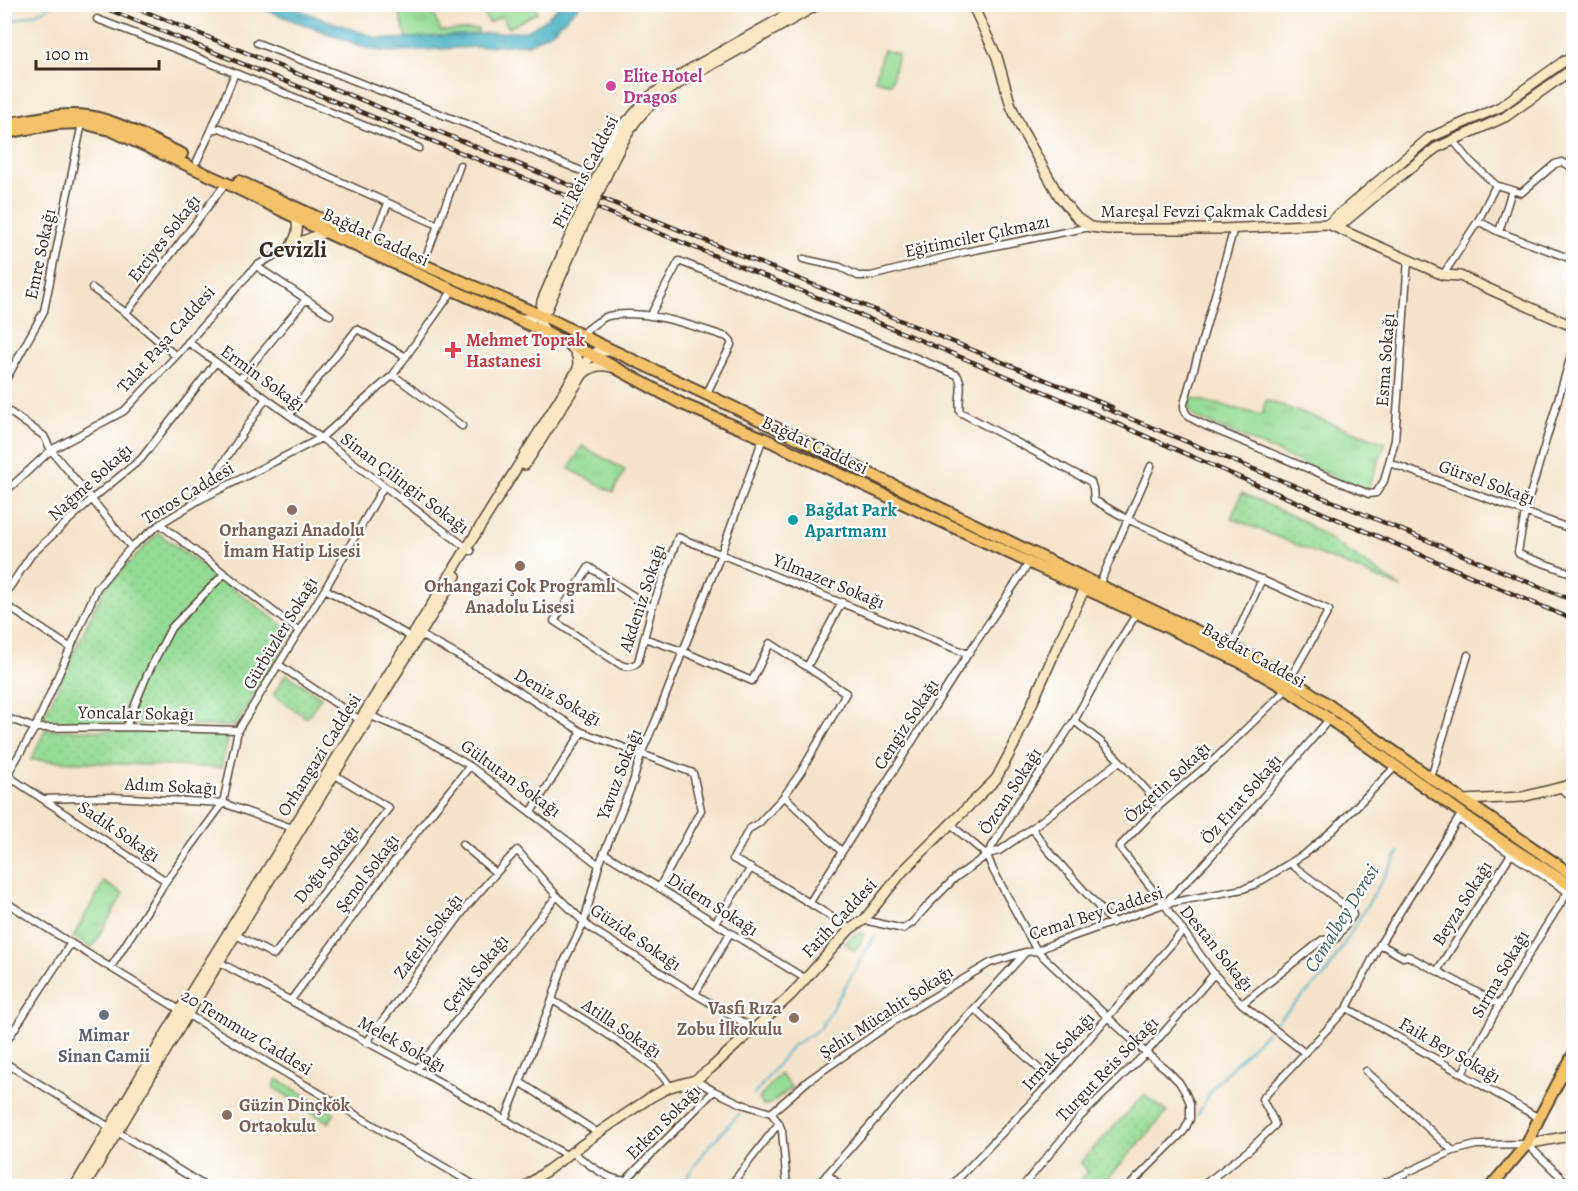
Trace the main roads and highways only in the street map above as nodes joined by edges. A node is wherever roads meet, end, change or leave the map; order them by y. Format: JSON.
{"nodes":[{"id":1,"x":806,"y":4,"type":"edge"},
{"id":2,"x":819,"y":4,"type":"edge"},
{"id":3,"x":972,"y":4,"type":"edge"},
{"id":4,"x":1574,"y":60,"type":"edge"},
{"id":5,"x":1574,"y":68,"type":"edge"},
{"id":6,"x":4,"y":124,"type":"edge"},
{"id":7,"x":4,"y":133,"type":"edge"},
{"id":8,"x":610,"y":159,"type":"junction"},
{"id":9,"x":296,"y":218,"type":"junction"},
{"id":10,"x":1332,"y":226,"type":"junction"},
{"id":11,"x":325,"y":232,"type":"junction"},
{"id":12,"x":543,"y":308,"type":"junction"},
{"id":13,"x":517,"y":319,"type":"junction"},
{"id":14,"x":1574,"y":327,"type":"edge"},
{"id":15,"x":547,"y":334,"type":"junction"},
{"id":16,"x":566,"y":343,"type":"junction"},
{"id":17,"x":614,"y":351,"type":"junction"},
{"id":18,"x":592,"y":355,"type":"junction"},
{"id":19,"x":578,"y":369,"type":"junction"},
{"id":20,"x":616,"y":369,"type":"junction"},
{"id":21,"x":693,"y":389,"type":"junction"},
{"id":22,"x":682,"y":404,"type":"junction"},
{"id":23,"x":731,"y":406,"type":"junction"},
{"id":24,"x":719,"y":419,"type":"junction"},
{"id":25,"x":469,"y":549,"type":"junction"},
{"id":26,"x":1085,"y":588,"type":"junction"},
{"id":27,"x":1288,"y":684,"type":"junction"},
{"id":28,"x":365,"y":716,"type":"junction"},
{"id":29,"x":1400,"y":762,"type":"junction"},
{"id":30,"x":1574,"y":784,"type":"edge"},
{"id":31,"x":1464,"y":800,"type":"junction"},
{"id":32,"x":1574,"y":876,"type":"edge"},
{"id":33,"x":1572,"y":892,"type":"edge"},
{"id":34,"x":184,"y":1012,"type":"junction"},
{"id":35,"x":1574,"y":1053,"type":"edge"},
{"id":36,"x":113,"y":1129,"type":"junction"},
{"id":37,"x":1574,"y":1135,"type":"edge"},
{"id":38,"x":1527,"y":1144,"type":"junction"},
{"id":39,"x":75,"y":1186,"type":"edge"},
{"id":40,"x":85,"y":1186,"type":"edge"},
{"id":41,"x":526,"y":1186,"type":"edge"},
{"id":42,"x":1492,"y":1186,"type":"edge"}],
"edges":[{"from":1,"to":8,"type":"main road","name":"Piri Reis Caddesi"},
{"from":2,"to":8,"type":"main road","name":"Piri Reis Caddesi"},
{"from":3,"to":10,"type":"main road","name":"Mareşal Fevzi Çakmak Caddesi"},
{"from":4,"to":10,"type":"main road"},
{"from":5,"to":10,"type":"main road"},
{"from":6,"to":12,"type":"main road","name":"Bağdat Caddesi"},
{"from":7,"to":9,"type":"main road","name":"Bağdat Caddesi"},
{"from":8,"to":12,"type":"main road","name":"Piri Reis Caddesi","bridge":true},
{"from":9,"to":11,"type":"main road","name":"Bağdat Caddesi"},
{"from":9,"to":11,"type":"main road","name":"Talat Paşa Caddesi"},
{"from":10,"to":14,"type":"main road","name":"Mareşal Fevzi Çakmak Caddesi"},
{"from":11,"to":13,"type":"main road","name":"Bağdat Caddesi"},
{"from":12,"to":13,"type":"main road"},
{"from":12,"to":15,"type":"main road"},
{"from":12,"to":17,"type":"main road","name":"Bağdat Caddesi"},
{"from":13,"to":15,"type":"main road","name":"Bağdat Caddesi"},
{"from":15,"to":16,"type":"main road","name":"Bağdat Caddesi"},
{"from":16,"to":18,"type":"main road","name":"Bağdat Caddesi"},
{"from":16,"to":19,"type":"main road"},
{"from":17,"to":18,"type":"main road"},
{"from":17,"to":21,"type":"main road","name":"Bağdat Caddesi"},
{"from":18,"to":19,"type":"main road","name":"Orhangazi Caddesi"},
{"from":18,"to":20,"type":"main road","name":"Bağdat Caddesi"},
{"from":19,"to":25,"type":"main road","name":"Orhangazi Caddesi"},
{"from":20,"to":22,"type":"main road","name":"Bağdat Caddesi"},
{"from":20,"to":25,"type":"main road","name":"Orhangazi Caddesi"},
{"from":21,"to":22,"type":"main road"},
{"from":21,"to":23,"type":"main road","name":"Bağdat Caddesi"},
{"from":22,"to":24,"type":"main road","name":"Bağdat Caddesi"},
{"from":23,"to":24,"type":"main road"},
{"from":23,"to":27,"type":"main road","name":"Bağdat Caddesi"},
{"from":24,"to":26,"type":"main road","name":"Bağdat Caddesi"},
{"from":25,"to":28,"type":"main road","name":"Orhangazi Caddesi"},
{"from":26,"to":27,"type":"main road","name":"Bağdat Caddesi"},
{"from":26,"to":41,"type":"main road","name":"Fatih Caddesi"},
{"from":27,"to":29,"type":"main road","name":"Bağdat Caddesi"},
{"from":28,"to":34,"type":"main road","name":"Orhangazi Caddesi"},
{"from":28,"to":34,"type":"main road","name":"Orhangazi Caddesi"},
{"from":29,"to":31,"type":"main road","name":"Bağdat Caddesi"},
{"from":29,"to":33,"type":"main road","name":"Bağdat Caddesi"},
{"from":30,"to":31,"type":"main road"},
{"from":31,"to":32,"type":"main road","name":"Bağdat Caddesi"},
{"from":34,"to":36,"type":"main road","name":"Orhangazi Caddesi"},
{"from":35,"to":38,"type":"main road"},
{"from":36,"to":39,"type":"main road","name":"Orhangazi Caddesi"},
{"from":36,"to":40,"type":"main road","name":"Orhangazi Caddesi"},
{"from":37,"to":38,"type":"main road"},
{"from":38,"to":42,"type":"main road"}]}
